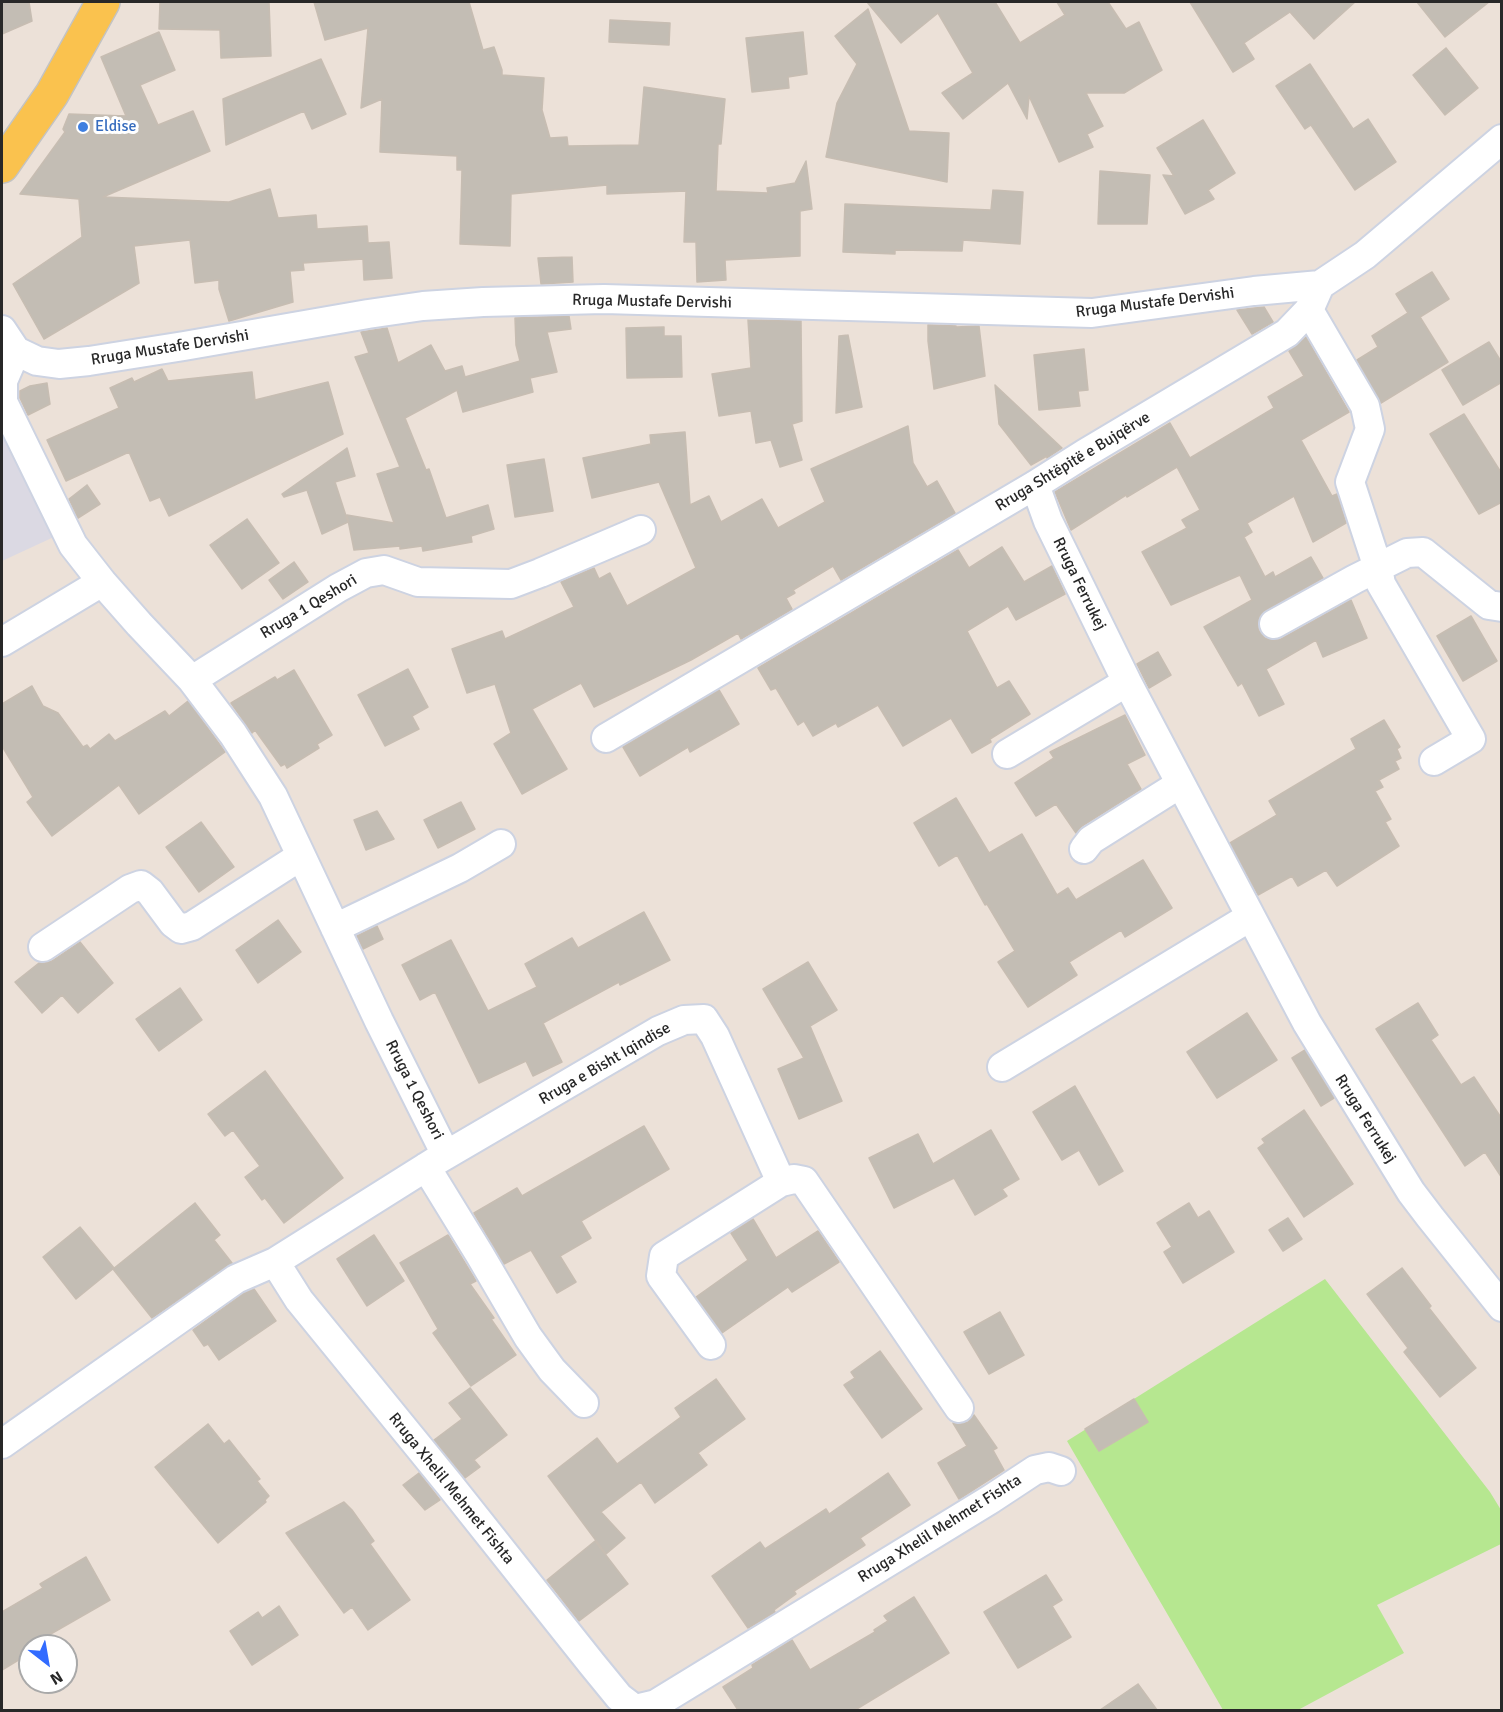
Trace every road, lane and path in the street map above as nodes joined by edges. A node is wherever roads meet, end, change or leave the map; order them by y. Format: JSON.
{"nodes":[{"id":1,"x":103,"y":2,"type":"edge"},
{"id":2,"x":1502,"y":139,"type":"edge"},
{"id":3,"x":2,"y":166,"type":"edge"},
{"id":4,"x":1314,"y":297,"type":"junction"},
{"id":5,"x":9,"y":341,"type":"edge"},
{"id":6,"x":1035,"y":485,"type":"junction"},
{"id":7,"x":641,"y":530,"type":"dead end"},
{"id":8,"x":1378,"y":568,"type":"junction"},
{"id":9,"x":102,"y":582,"type":"junction"},
{"id":10,"x":1502,"y":607,"type":"edge"},
{"id":11,"x":1274,"y":624,"type":"dead end"},
{"id":12,"x":2,"y":642,"type":"edge"},
{"id":13,"x":192,"y":680,"type":"junction"},
{"id":14,"x":1126,"y":682,"type":"junction"},
{"id":15,"x":606,"y":738,"type":"dead end"},
{"id":16,"x":1007,"y":754,"type":"dead end"},
{"id":17,"x":1434,"y":761,"type":"dead end"},
{"id":18,"x":1180,"y":784,"type":"junction"},
{"id":19,"x":501,"y":844,"type":"dead end"},
{"id":20,"x":1084,"y":849,"type":"dead end"},
{"id":21,"x":301,"y":856,"type":"junction"},
{"id":22,"x":1250,"y":917,"type":"junction"},
{"id":23,"x":334,"y":927,"type":"junction"},
{"id":24,"x":42,"y":947,"type":"dead end"},
{"id":25,"x":1002,"y":1067,"type":"dead end"},
{"id":26,"x":436,"y":1161,"type":"junction"},
{"id":27,"x":781,"y":1182,"type":"junction"},
{"id":28,"x":275,"y":1262,"type":"junction"},
{"id":29,"x":1502,"y":1307,"type":"edge"},
{"id":30,"x":711,"y":1345,"type":"dead end"},
{"id":31,"x":584,"y":1403,"type":"dead end"},
{"id":32,"x":959,"y":1408,"type":"dead end"},
{"id":33,"x":2,"y":1443,"type":"edge"},
{"id":34,"x":1061,"y":1471,"type":"dead end"},
{"id":35,"x":635,"y":1710,"type":"edge"}],
"edges":[{"from":1,"to":3,"type":"main road"},
{"from":2,"to":4,"type":"street","name":"Rruga Shtëpitë e Bujqërve"},
{"from":4,"to":5,"type":"street","name":"Rruga Mustafe Dervishi"},
{"from":4,"to":6,"type":"street","name":"Rruga Shtëpitë e Bujqërve"},
{"from":4,"to":8,"type":"street"},
{"from":5,"to":9,"type":"street","name":"Rruga 1 Qeshori"},
{"from":6,"to":14,"type":"street","name":"Rruga Ferrukej"},
{"from":6,"to":15,"type":"street","name":"Rruga Shtëpitë e Bujqërve"},
{"from":7,"to":13,"type":"street","name":"Rruga 1 Qeshori"},
{"from":8,"to":10,"type":"street"},
{"from":8,"to":11,"type":"street"},
{"from":8,"to":17,"type":"street"},
{"from":9,"to":12,"type":"street"},
{"from":9,"to":13,"type":"street","name":"Rruga 1 Qeshori"},
{"from":13,"to":21,"type":"street","name":"Rruga 1 Qeshori"},
{"from":14,"to":16,"type":"street"},
{"from":14,"to":18,"type":"street","name":"Rruga Ferrukej"},
{"from":18,"to":20,"type":"street"},
{"from":18,"to":22,"type":"street","name":"Rruga Ferrukej"},
{"from":19,"to":23,"type":"street"},
{"from":21,"to":23,"type":"street","name":"Rruga 1 Qeshori"},
{"from":21,"to":24,"type":"street"},
{"from":22,"to":25,"type":"street"},
{"from":22,"to":29,"type":"street","name":"Rruga Ferrukej"},
{"from":23,"to":26,"type":"street","name":"Rruga 1 Qeshori"},
{"from":26,"to":27,"type":"street","name":"Rruga e Bisht Iqindise"},
{"from":26,"to":28,"type":"street"},
{"from":26,"to":31,"type":"street","name":"Rruga 1 Qeshori"},
{"from":27,"to":30,"type":"street"},
{"from":27,"to":32,"type":"street"},
{"from":28,"to":33,"type":"street"},
{"from":28,"to":35,"type":"street","name":"Rruga Xhelil Mehmet Fishta"},
{"from":34,"to":35,"type":"street","name":"Rruga Xhelil Mehmet Fishta"}]}
